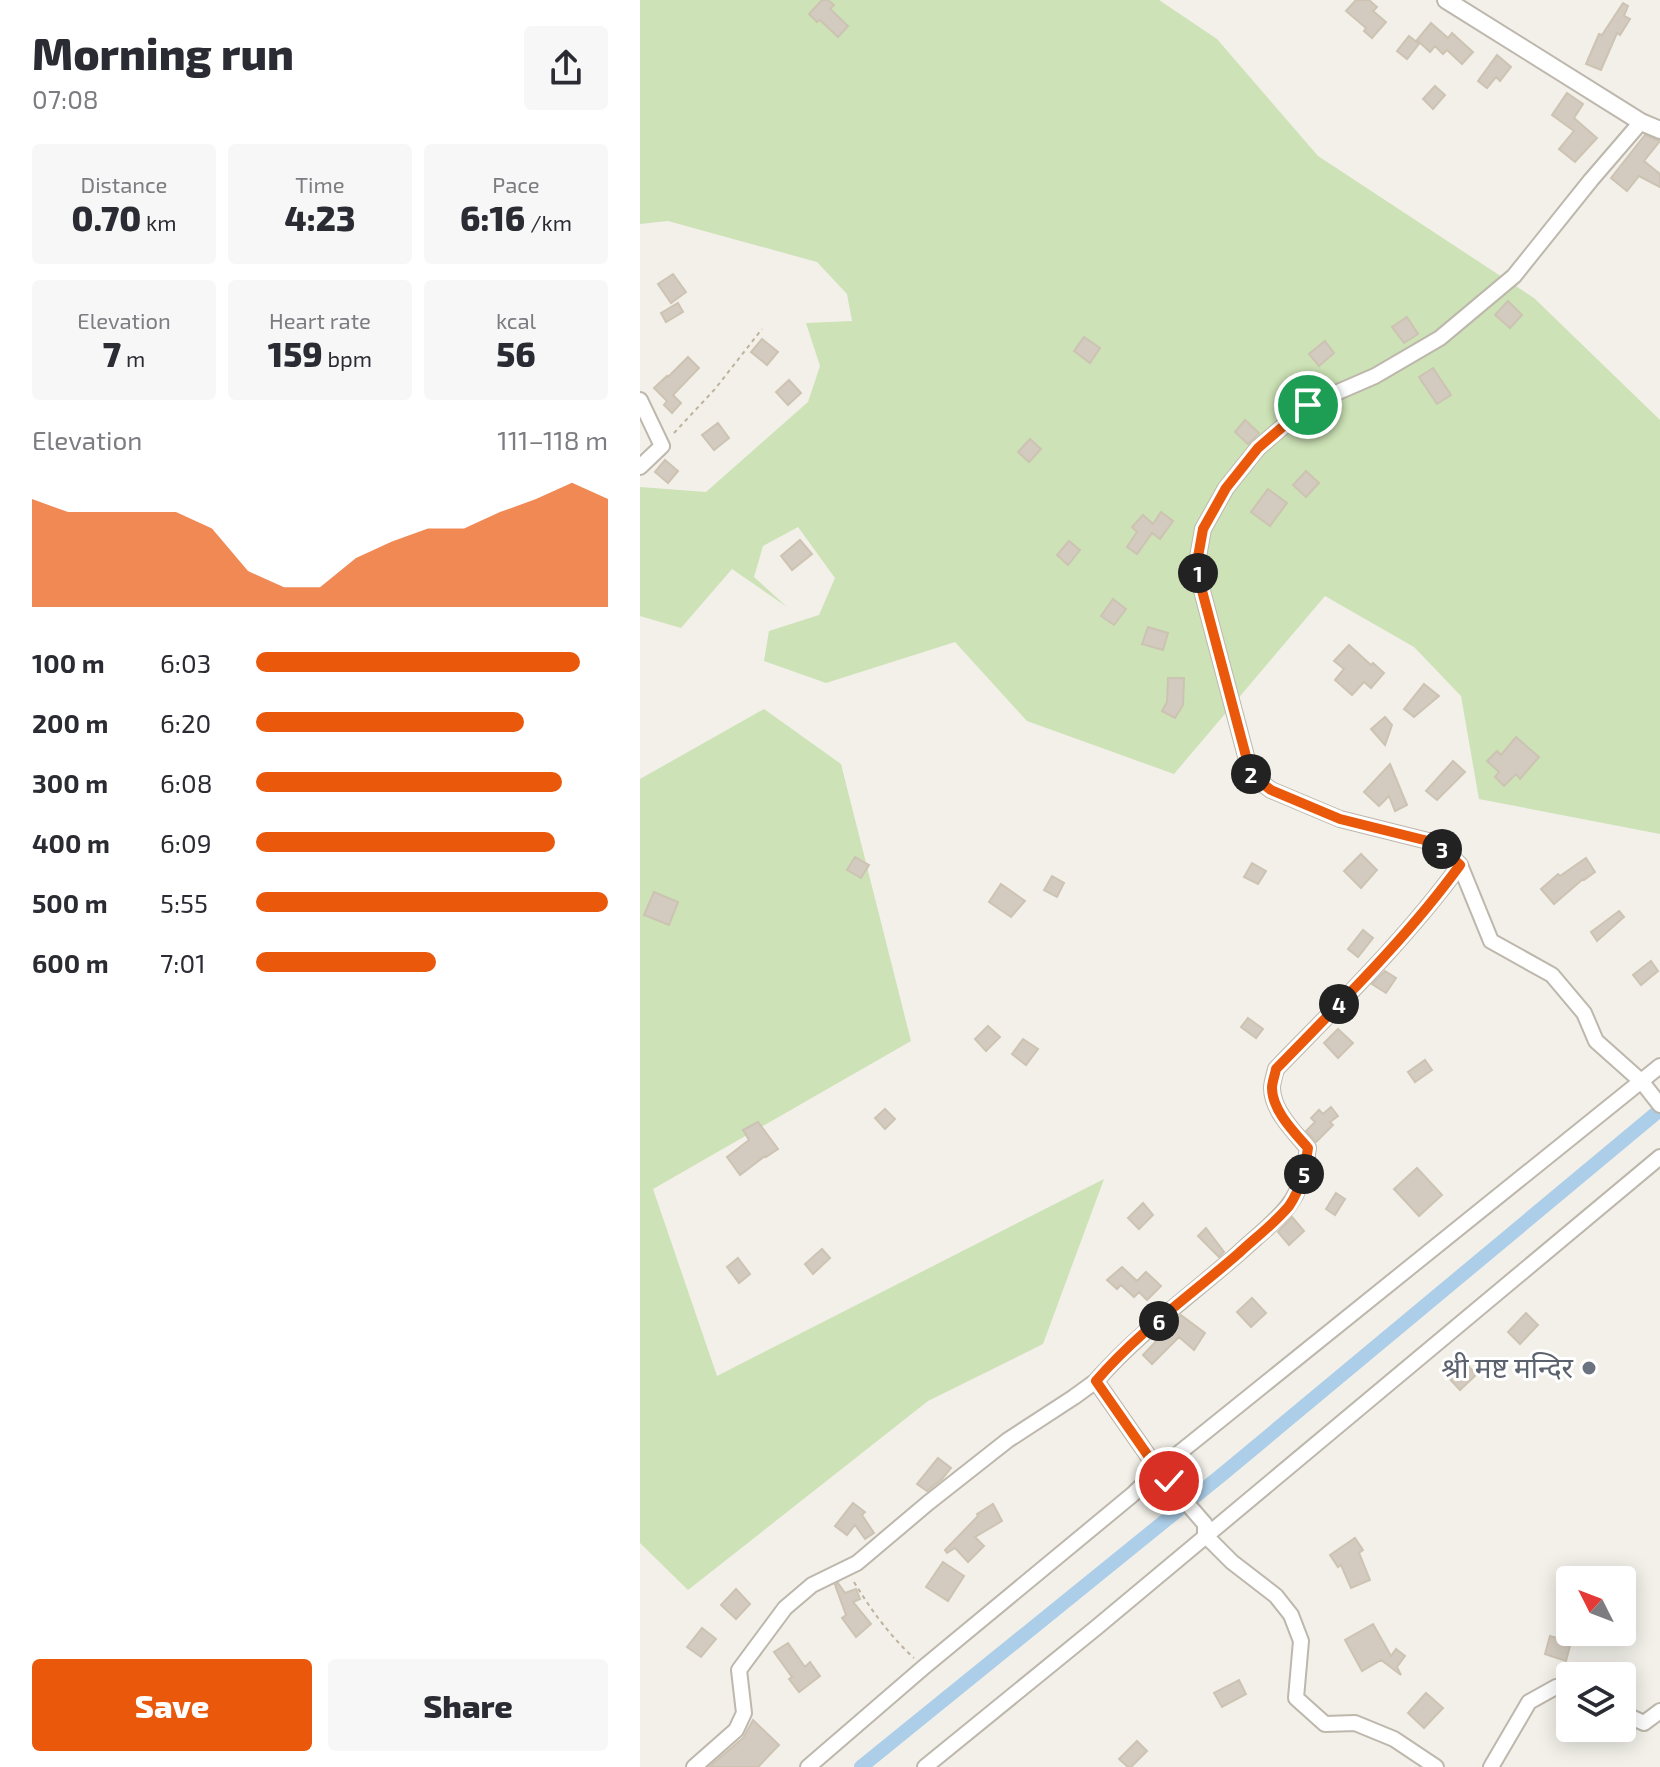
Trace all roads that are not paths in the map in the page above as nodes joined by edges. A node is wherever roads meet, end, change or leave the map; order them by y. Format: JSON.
{"nodes":[{"id":1,"x":1446,"y":0,"type":"edge"},
{"id":2,"x":1641,"y":122,"type":"junction"},
{"id":3,"x":1660,"y":130,"type":"edge"},
{"id":4,"x":640,"y":400,"type":"edge"},
{"id":5,"x":640,"y":467,"type":"edge"},
{"id":6,"x":1460,"y":865,"type":"junction"},
{"id":7,"x":1660,"y":1066,"type":"edge"},
{"id":8,"x":1644,"y":1085,"type":"junction"},
{"id":9,"x":1660,"y":1105,"type":"edge"},
{"id":10,"x":1660,"y":1157,"type":"edge"},
{"id":11,"x":1096,"y":1381,"type":"junction"},
{"id":12,"x":1158,"y":1470,"type":"junction"},
{"id":13,"x":1205,"y":1530,"type":"junction"},
{"id":14,"x":1556,"y":1687,"type":"edge"},
{"id":15,"x":1660,"y":1711,"type":"edge"},
{"id":16,"x":1636,"y":1719,"type":"edge"},
{"id":17,"x":694,"y":1767,"type":"edge"},
{"id":18,"x":808,"y":1767,"type":"edge"},
{"id":19,"x":925,"y":1767,"type":"edge"},
{"id":20,"x":1436,"y":1767,"type":"edge"},
{"id":21,"x":1491,"y":1767,"type":"edge"}],
"edges":[{"from":1,"to":2,"type":"street"},
{"from":2,"to":3,"type":"street"},
{"from":2,"to":6,"type":"street"},
{"from":4,"to":5,"type":"street"},
{"from":6,"to":8,"type":"street"},
{"from":6,"to":11,"type":"street"},
{"from":7,"to":8,"type":"street"},
{"from":8,"to":9,"type":"street"},
{"from":8,"to":12,"type":"street"},
{"from":10,"to":13,"type":"street"},
{"from":11,"to":12,"type":"street"},
{"from":11,"to":17,"type":"street"},
{"from":12,"to":13,"type":"street"},
{"from":12,"to":18,"type":"street"},
{"from":13,"to":19,"type":"street"},
{"from":13,"to":20,"type":"street"},
{"from":14,"to":21,"type":"street"},
{"from":15,"to":16,"type":"street"}]}
